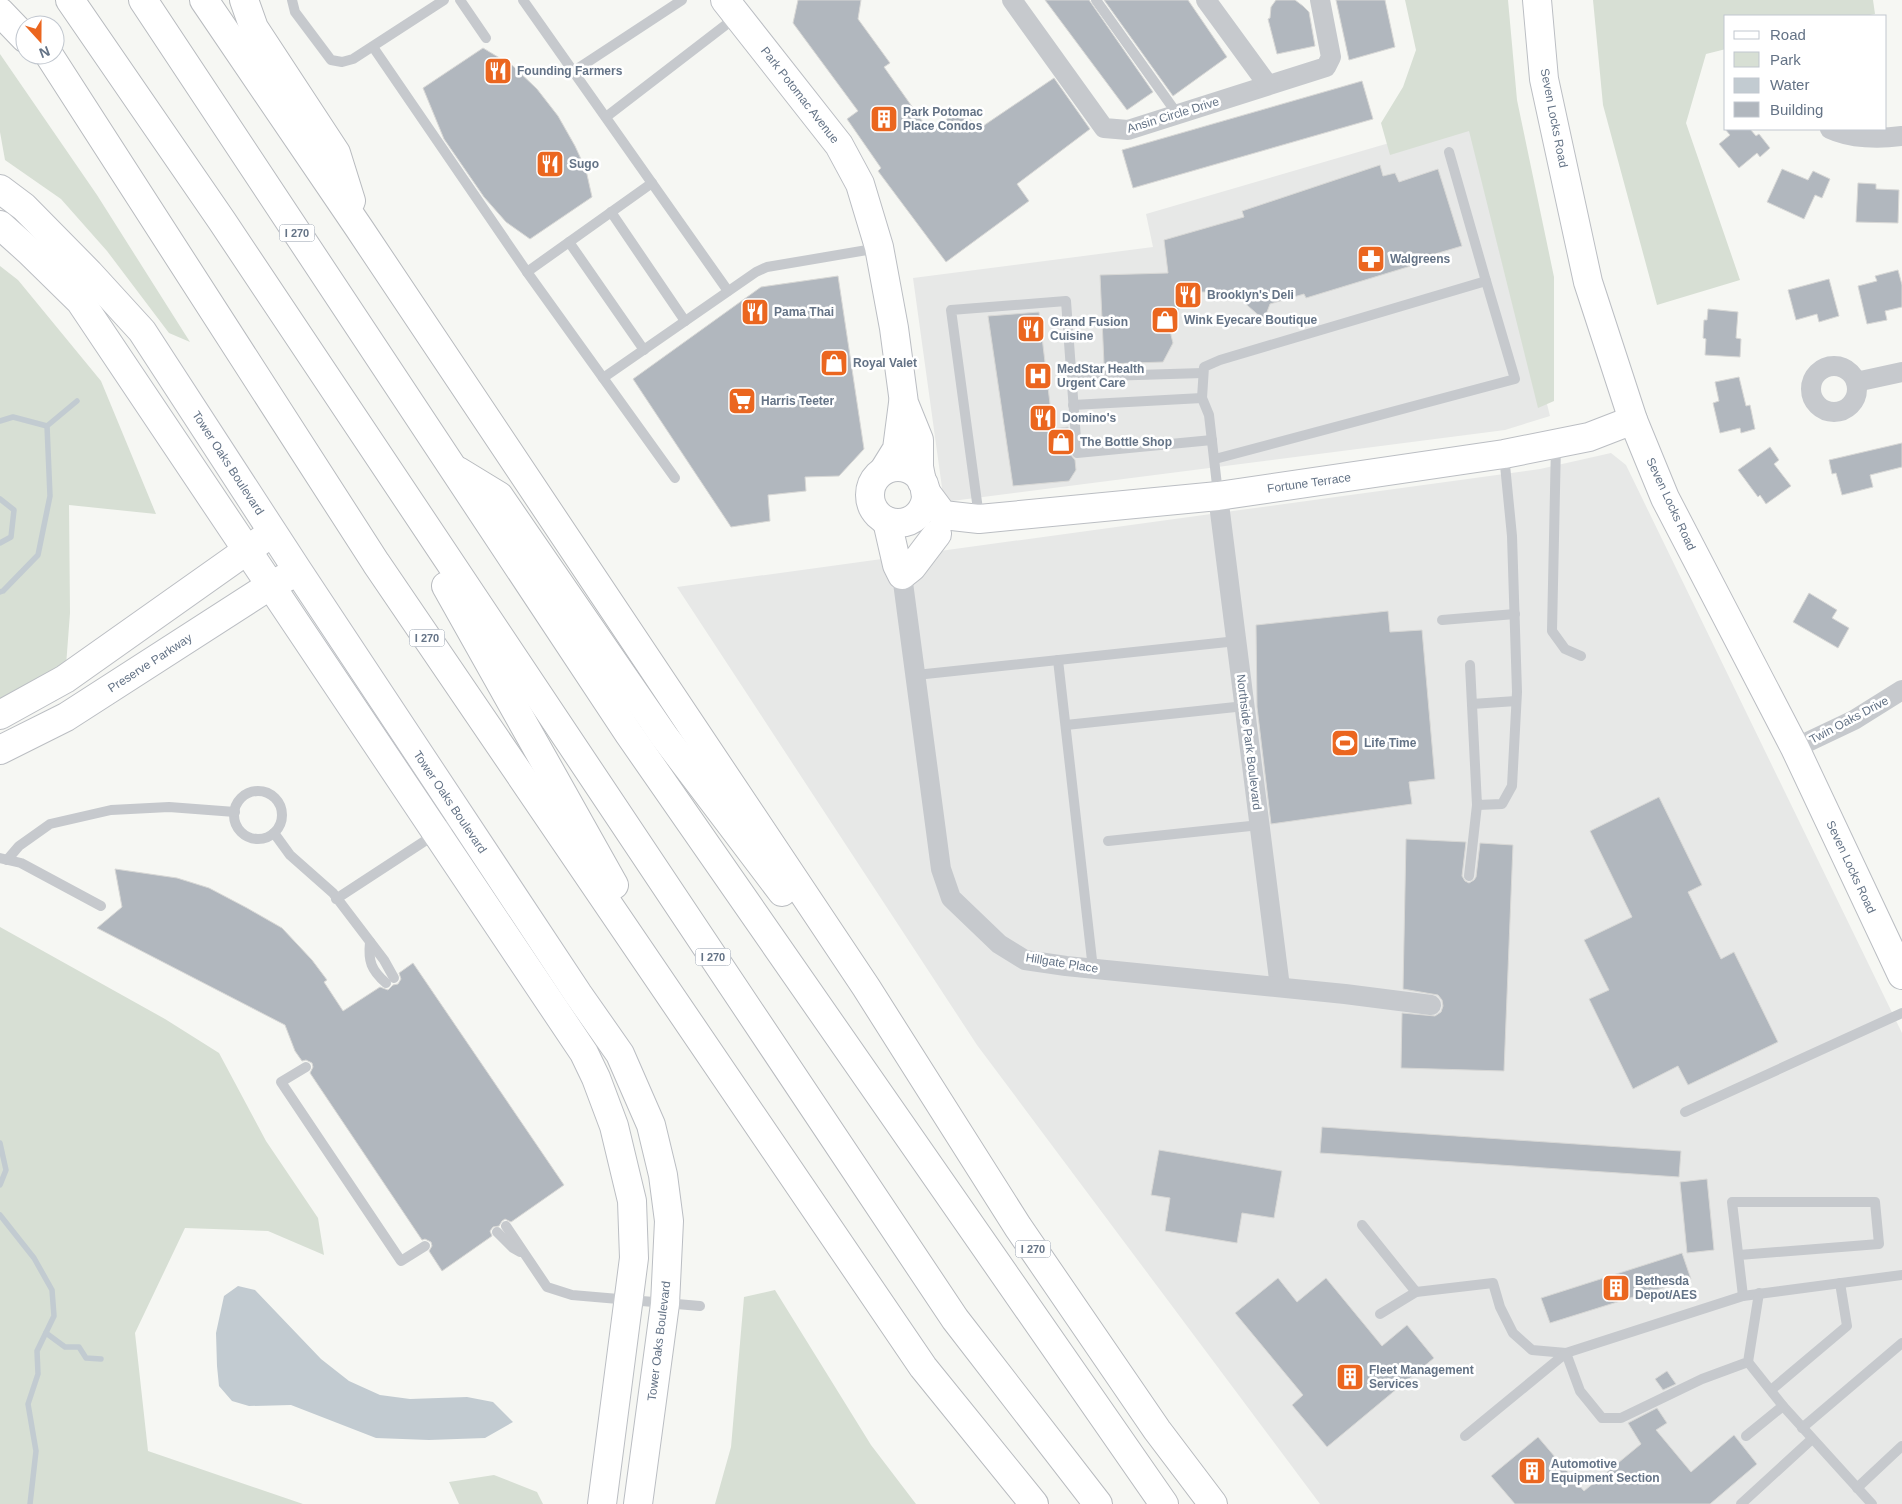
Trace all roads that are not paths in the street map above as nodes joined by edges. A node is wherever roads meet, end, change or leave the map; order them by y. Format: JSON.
{"nodes":[{"id":1,"x":13,"y":0,"type":"edge"},
{"id":2,"x":70,"y":0,"type":"edge"},
{"id":3,"x":143,"y":0,"type":"edge"},
{"id":4,"x":204,"y":0,"type":"edge"},
{"id":5,"x":244,"y":0,"type":"edge"},
{"id":6,"x":444,"y":0,"type":"edge"},
{"id":7,"x":460,"y":0,"type":"edge"},
{"id":8,"x":522,"y":0,"type":"edge"},
{"id":9,"x":682,"y":0,"type":"edge"},
{"id":10,"x":1012,"y":0,"type":"edge"},
{"id":11,"x":1096,"y":0,"type":"edge"},
{"id":12,"x":1206,"y":0,"type":"edge"},
{"id":13,"x":1320,"y":0,"type":"edge"},
{"id":14,"x":1537,"y":0,"type":"edge"},
{"id":15,"x":291,"y":1,"type":"edge"},
{"id":16,"x":732,"y":8,"type":"edge"},
{"id":17,"x":0,"y":12,"type":"edge"},
{"id":18,"x":23,"y":15,"type":"edge"},
{"id":19,"x":15,"y":28,"type":"edge"},
{"id":20,"x":486,"y":38,"type":"dead end"},
{"id":21,"x":373,"y":47,"type":"junction"},
{"id":22,"x":46,"y":65,"type":"edge"},
{"id":23,"x":56,"y":65,"type":"edge"},
{"id":24,"x":574,"y":71,"type":"junction"},
{"id":25,"x":1268,"y":85,"type":"junction"},
{"id":26,"x":1178,"y":114,"type":"junction"},
{"id":27,"x":606,"y":117,"type":"junction"},
{"id":28,"x":1832,"y":130,"type":"edge"},
{"id":29,"x":1902,"y":136,"type":"edge"},
{"id":30,"x":103,"y":138,"type":"junction"},
{"id":31,"x":1449,"y":152,"type":"dead end"},
{"id":32,"x":652,"y":183,"type":"junction"},
{"id":33,"x":0,"y":188,"type":"edge"},
{"id":34,"x":611,"y":212,"type":"junction"},
{"id":35,"x":0,"y":225,"type":"edge"},
{"id":36,"x":359,"y":228,"type":"junction"},
{"id":37,"x":569,"y":242,"type":"junction"},
{"id":38,"x":880,"y":248,"type":"junction"},
{"id":39,"x":527,"y":272,"type":"junction"},
{"id":40,"x":1486,"y":281,"type":"junction"},
{"id":41,"x":728,"y":291,"type":"junction"},
{"id":42,"x":685,"y":321,"type":"junction"},
{"id":43,"x":644,"y":350,"type":"junction"},
{"id":44,"x":1902,"y":372,"type":"edge"},
{"id":45,"x":1203,"y":373,"type":"junction"},
{"id":46,"x":1072,"y":377,"type":"junction"},
{"id":47,"x":603,"y":378,"type":"junction"},
{"id":48,"x":1856,"y":382,"type":"dead end"},
{"id":49,"x":1202,"y":398,"type":"junction"},
{"id":50,"x":341,"y":400,"type":"junction"},
{"id":51,"x":904,"y":403,"type":"junction"},
{"id":52,"x":1073,"y":406,"type":"junction"},
{"id":53,"x":1633,"y":420,"type":"junction"},
{"id":54,"x":1212,"y":440,"type":"junction"},
{"id":55,"x":1556,"y":444,"type":"junction"},
{"id":56,"x":1504,"y":454,"type":"junction"},
{"id":57,"x":1215,"y":459,"type":"junction"},
{"id":58,"x":452,"y":467,"type":"junction"},
{"id":59,"x":884,"y":470,"type":"junction"},
{"id":60,"x":675,"y":478,"type":"dead end"},
{"id":61,"x":924,"y":487,"type":"junction"},
{"id":62,"x":1218,"y":496,"type":"junction"},
{"id":63,"x":979,"y":519,"type":"junction"},
{"id":64,"x":896,"y":521,"type":"junction"},
{"id":65,"x":272,"y":533,"type":"junction"},
{"id":66,"x":936,"y":534,"type":"junction"},
{"id":67,"x":248,"y":550,"type":"junction"},
{"id":68,"x":298,"y":571,"type":"junction"},
{"id":69,"x":902,"y":575,"type":"junction"},
{"id":70,"x":271,"y":585,"type":"junction"},
{"id":71,"x":1515,"y":614,"type":"junction"},
{"id":72,"x":1442,"y":620,"type":"dead end"},
{"id":73,"x":1237,"y":641,"type":"junction"},
{"id":74,"x":1581,"y":656,"type":"dead end"},
{"id":75,"x":1058,"y":660,"type":"junction"},
{"id":76,"x":1470,"y":664,"type":"dead end"},
{"id":77,"x":916,"y":675,"type":"junction"},
{"id":78,"x":1902,"y":690,"type":"edge"},
{"id":79,"x":1516,"y":701,"type":"junction"},
{"id":80,"x":1472,"y":704,"type":"junction"},
{"id":81,"x":1245,"y":706,"type":"junction"},
{"id":82,"x":0,"y":715,"type":"edge"},
{"id":83,"x":1066,"y":725,"type":"junction"},
{"id":84,"x":1795,"y":748,"type":"junction"},
{"id":85,"x":0,"y":750,"type":"edge"},
{"id":86,"x":1476,"y":805,"type":"junction"},
{"id":87,"x":235,"y":812,"type":"junction"},
{"id":88,"x":461,"y":818,"type":"junction"},
{"id":89,"x":1260,"y":825,"type":"junction"},
{"id":90,"x":274,"y":833,"type":"junction"},
{"id":91,"x":436,"y":834,"type":"junction"},
{"id":92,"x":1108,"y":841,"type":"dead end"},
{"id":93,"x":4,"y":859,"type":"edge"},
{"id":94,"x":1469,"y":876,"type":"dead end"},
{"id":95,"x":336,"y":898,"type":"junction"},
{"id":96,"x":101,"y":906,"type":"dead end"},
{"id":97,"x":1093,"y":969,"type":"junction"},
{"id":98,"x":1902,"y":975,"type":"edge"},
{"id":99,"x":390,"y":980,"type":"dead end"},
{"id":100,"x":866,"y":987,"type":"junction"},
{"id":101,"x":1280,"y":987,"type":"junction"},
{"id":102,"x":1431,"y":1005,"type":"dead end"},
{"id":103,"x":1902,"y":1013,"type":"edge"},
{"id":104,"x":707,"y":1049,"type":"junction"},
{"id":105,"x":306,"y":1067,"type":"dead end"},
{"id":106,"x":1685,"y":1112,"type":"dead end"},
{"id":107,"x":1362,"y":1225,"type":"dead end"},
{"id":108,"x":502,"y":1229,"type":"dead end"},
{"id":109,"x":426,"y":1246,"type":"dead end"},
{"id":110,"x":1739,"y":1255,"type":"junction"},
{"id":111,"x":1902,"y":1275,"type":"edge"},
{"id":112,"x":1840,"y":1283,"type":"junction"},
{"id":113,"x":1416,"y":1292,"type":"junction"},
{"id":114,"x":1760,"y":1294,"type":"junction"},
{"id":115,"x":1743,"y":1296,"type":"junction"},
{"id":116,"x":629,"y":1300,"type":"junction"},
{"id":117,"x":665,"y":1304,"type":"junction"},
{"id":118,"x":700,"y":1306,"type":"dead end"},
{"id":119,"x":1380,"y":1314,"type":"dead end"},
{"id":120,"x":1902,"y":1344,"type":"edge"},
{"id":121,"x":1566,"y":1353,"type":"junction"},
{"id":122,"x":1748,"y":1362,"type":"junction"},
{"id":123,"x":1771,"y":1390,"type":"junction"},
{"id":124,"x":1783,"y":1406,"type":"junction"},
{"id":125,"x":1802,"y":1428,"type":"junction"},
{"id":126,"x":1465,"y":1436,"type":"dead end"},
{"id":127,"x":1746,"y":1436,"type":"dead end"},
{"id":128,"x":1812,"y":1439,"type":"junction"},
{"id":129,"x":1902,"y":1446,"type":"edge"},
{"id":130,"x":1857,"y":1488,"type":"junction"},
{"id":131,"x":602,"y":1504,"type":"edge"},
{"id":132,"x":638,"y":1504,"type":"edge"},
{"id":133,"x":1034,"y":1504,"type":"edge"},
{"id":134,"x":1098,"y":1504,"type":"edge"},
{"id":135,"x":1164,"y":1504,"type":"edge"},
{"id":136,"x":1213,"y":1504,"type":"edge"},
{"id":137,"x":1740,"y":1504,"type":"edge"},
{"id":138,"x":1872,"y":1504,"type":"edge"}],
"edges":[{"from":1,"to":18,"type":"main road"},
{"from":2,"to":50,"type":"main road","number":"I 270"},
{"from":3,"to":58,"type":"main road","number":"I 270"},
{"from":4,"to":36,"type":"main road","number":"I 270"},
{"from":5,"to":36,"type":"main road"},
{"from":6,"to":21,"type":"lane"},
{"from":7,"to":20,"type":"lane"},
{"from":8,"to":24,"type":"lane"},
{"from":9,"to":24,"type":"lane"},
{"from":10,"to":26,"type":"street","name":"Ansin Circle Drive"},
{"from":11,"to":26,"type":"lane"},
{"from":12,"to":25,"type":"street"},
{"from":13,"to":25,"type":"street","name":"Ansin Circle Drive"},
{"from":14,"to":53,"type":"main road","name":"Seven Locks Road"},
{"from":15,"to":21,"type":"lane"},
{"from":16,"to":27,"type":"lane"},
{"from":16,"to":38,"type":"main road","name":"Park Potomac Avenue"},
{"from":17,"to":19,"type":"main road"},
{"from":21,"to":39,"type":"lane"},
{"from":22,"to":30,"type":"main road"},
{"from":23,"to":30,"type":"main road","number":"I 270"},
{"from":24,"to":27,"type":"lane"},
{"from":25,"to":26,"type":"street","name":"Ansin Circle Drive"},
{"from":27,"to":32,"type":"lane"},
{"from":28,"to":29,"type":"street"},
{"from":30,"to":104,"type":"main road","number":"I 270"},
{"from":31,"to":40,"type":"lane"},
{"from":32,"to":34,"type":"lane"},
{"from":32,"to":41,"type":"lane"},
{"from":33,"to":65,"type":"main road","name":"Tower Oaks Boulevard"},
{"from":34,"to":37,"type":"lane"},
{"from":34,"to":42,"type":"lane"},
{"from":35,"to":67,"type":"main road"},
{"from":36,"to":100,"type":"main road","number":"I 270"},
{"from":37,"to":39,"type":"lane"},
{"from":37,"to":43,"type":"lane"},
{"from":38,"to":41,"type":"lane"},
{"from":38,"to":51,"type":"main road","name":"Park Potomac Avenue"},
{"from":39,"to":47,"type":"lane"},
{"from":40,"to":45,"type":"lane"},
{"from":40,"to":57,"type":"lane"},
{"from":41,"to":42,"type":"lane"},
{"from":42,"to":43,"type":"lane"},
{"from":43,"to":47,"type":"lane"},
{"from":44,"to":48,"type":"street"},
{"from":45,"to":46,"type":"lane"},
{"from":45,"to":49,"type":"lane"},
{"from":46,"to":52,"type":"lane"},
{"from":46,"to":63,"type":"lane"},
{"from":47,"to":60,"type":"lane"},
{"from":49,"to":52,"type":"lane"},
{"from":49,"to":54,"type":"lane"},
{"from":50,"to":104,"type":"main road"},
{"from":50,"to":134,"type":"main road","number":"I 270"},
{"from":51,"to":59,"type":"main road"},
{"from":51,"to":61,"type":"main road"},
{"from":52,"to":54,"type":"lane"},
{"from":53,"to":55,"type":"main road","name":"Fortune Terrace"},
{"from":53,"to":84,"type":"main road","name":"Seven Locks Road"},
{"from":54,"to":57,"type":"lane"},
{"from":55,"to":56,"type":"main road","name":"Fortune Terrace"},
{"from":55,"to":74,"type":"lane"},
{"from":56,"to":62,"type":"main road","name":"Fortune Terrace"},
{"from":56,"to":71,"type":"lane"},
{"from":57,"to":62,"type":"lane"},
{"from":58,"to":100,"type":"main road"},
{"from":58,"to":135,"type":"main road","number":"I 270"},
{"from":59,"to":61,"type":"main road"},
{"from":59,"to":64,"type":"main road"},
{"from":61,"to":63,"type":"main road","name":"Fortune Terrace"},
{"from":61,"to":64,"type":"main road"},
{"from":62,"to":63,"type":"main road","name":"Fortune Terrace"},
{"from":62,"to":73,"type":"street","name":"Northside Park Boulevard"},
{"from":63,"to":66,"type":"main road","name":"Fortune Terrace"},
{"from":64,"to":66,"type":"main road"},
{"from":64,"to":69,"type":"main road"},
{"from":65,"to":67,"type":"main road"},
{"from":65,"to":68,"type":"main road","name":"Tower Oaks Boulevard"},
{"from":66,"to":69,"type":"main road"},
{"from":67,"to":70,"type":"main road"},
{"from":67,"to":82,"type":"main road"},
{"from":68,"to":70,"type":"main road","name":"Preserve Parkway"},
{"from":68,"to":88,"type":"main road","name":"Tower Oaks Boulevard"},
{"from":69,"to":77,"type":"street","name":"Hillgate Place"},
{"from":70,"to":85,"type":"main road","name":"Preserve Parkway"},
{"from":70,"to":91,"type":"main road"},
{"from":71,"to":72,"type":"lane"},
{"from":71,"to":79,"type":"lane"},
{"from":73,"to":75,"type":"lane"},
{"from":73,"to":81,"type":"street","name":"Northside Park Boulevard"},
{"from":75,"to":77,"type":"lane"},
{"from":75,"to":83,"type":"lane"},
{"from":76,"to":80,"type":"lane"},
{"from":77,"to":97,"type":"street","name":"Hillgate Place"},
{"from":78,"to":84,"type":"street","name":"Twin Oaks Drive"},
{"from":79,"to":80,"type":"lane"},
{"from":79,"to":86,"type":"lane"},
{"from":80,"to":86,"type":"lane"},
{"from":81,"to":83,"type":"lane"},
{"from":81,"to":89,"type":"street","name":"Northside Park Boulevard"},
{"from":83,"to":97,"type":"lane"},
{"from":84,"to":98,"type":"main road","name":"Seven Locks Road"},
{"from":86,"to":94,"type":"lane"},
{"from":87,"to":90,"type":"lane"},
{"from":87,"to":90,"type":"lane"},
{"from":87,"to":93,"type":"lane"},
{"from":88,"to":91,"type":"lane"},
{"from":88,"to":117,"type":"main road","name":"Tower Oaks Boulevard"},
{"from":89,"to":92,"type":"lane"},
{"from":89,"to":101,"type":"street","name":"Northside Park Boulevard"},
{"from":90,"to":95,"type":"lane"},
{"from":91,"to":95,"type":"lane"},
{"from":91,"to":116,"type":"main road"},
{"from":93,"to":96,"type":"lane"},
{"from":95,"to":99,"type":"lane"},
{"from":97,"to":101,"type":"street","name":"Hillgate Place"},
{"from":100,"to":136,"type":"main road","number":"I 270"},
{"from":101,"to":102,"type":"street","name":"Hillgate Place"},
{"from":103,"to":106,"type":"lane"},
{"from":104,"to":133,"type":"main road","number":"I 270"},
{"from":105,"to":109,"type":"lane"},
{"from":107,"to":113,"type":"lane"},
{"from":108,"to":116,"type":"lane"},
{"from":110,"to":110,"type":"lane"},
{"from":110,"to":115,"type":"lane"},
{"from":111,"to":112,"type":"lane"},
{"from":112,"to":114,"type":"lane"},
{"from":112,"to":123,"type":"lane"},
{"from":113,"to":119,"type":"lane"},
{"from":113,"to":121,"type":"lane"},
{"from":114,"to":115,"type":"lane"},
{"from":114,"to":122,"type":"lane"},
{"from":115,"to":121,"type":"lane"},
{"from":116,"to":117,"type":"lane"},
{"from":116,"to":131,"type":"main road"},
{"from":117,"to":118,"type":"lane"},
{"from":117,"to":132,"type":"main road","name":"Tower Oaks Boulevard"},
{"from":120,"to":125,"type":"lane"},
{"from":121,"to":122,"type":"lane"},
{"from":121,"to":126,"type":"lane"},
{"from":122,"to":123,"type":"lane"},
{"from":123,"to":124,"type":"lane"},
{"from":124,"to":125,"type":"lane"},
{"from":124,"to":127,"type":"lane"},
{"from":125,"to":128,"type":"lane"},
{"from":128,"to":130,"type":"lane"},
{"from":128,"to":137,"type":"lane"},
{"from":129,"to":130,"type":"lane"},
{"from":130,"to":138,"type":"lane"}]}
